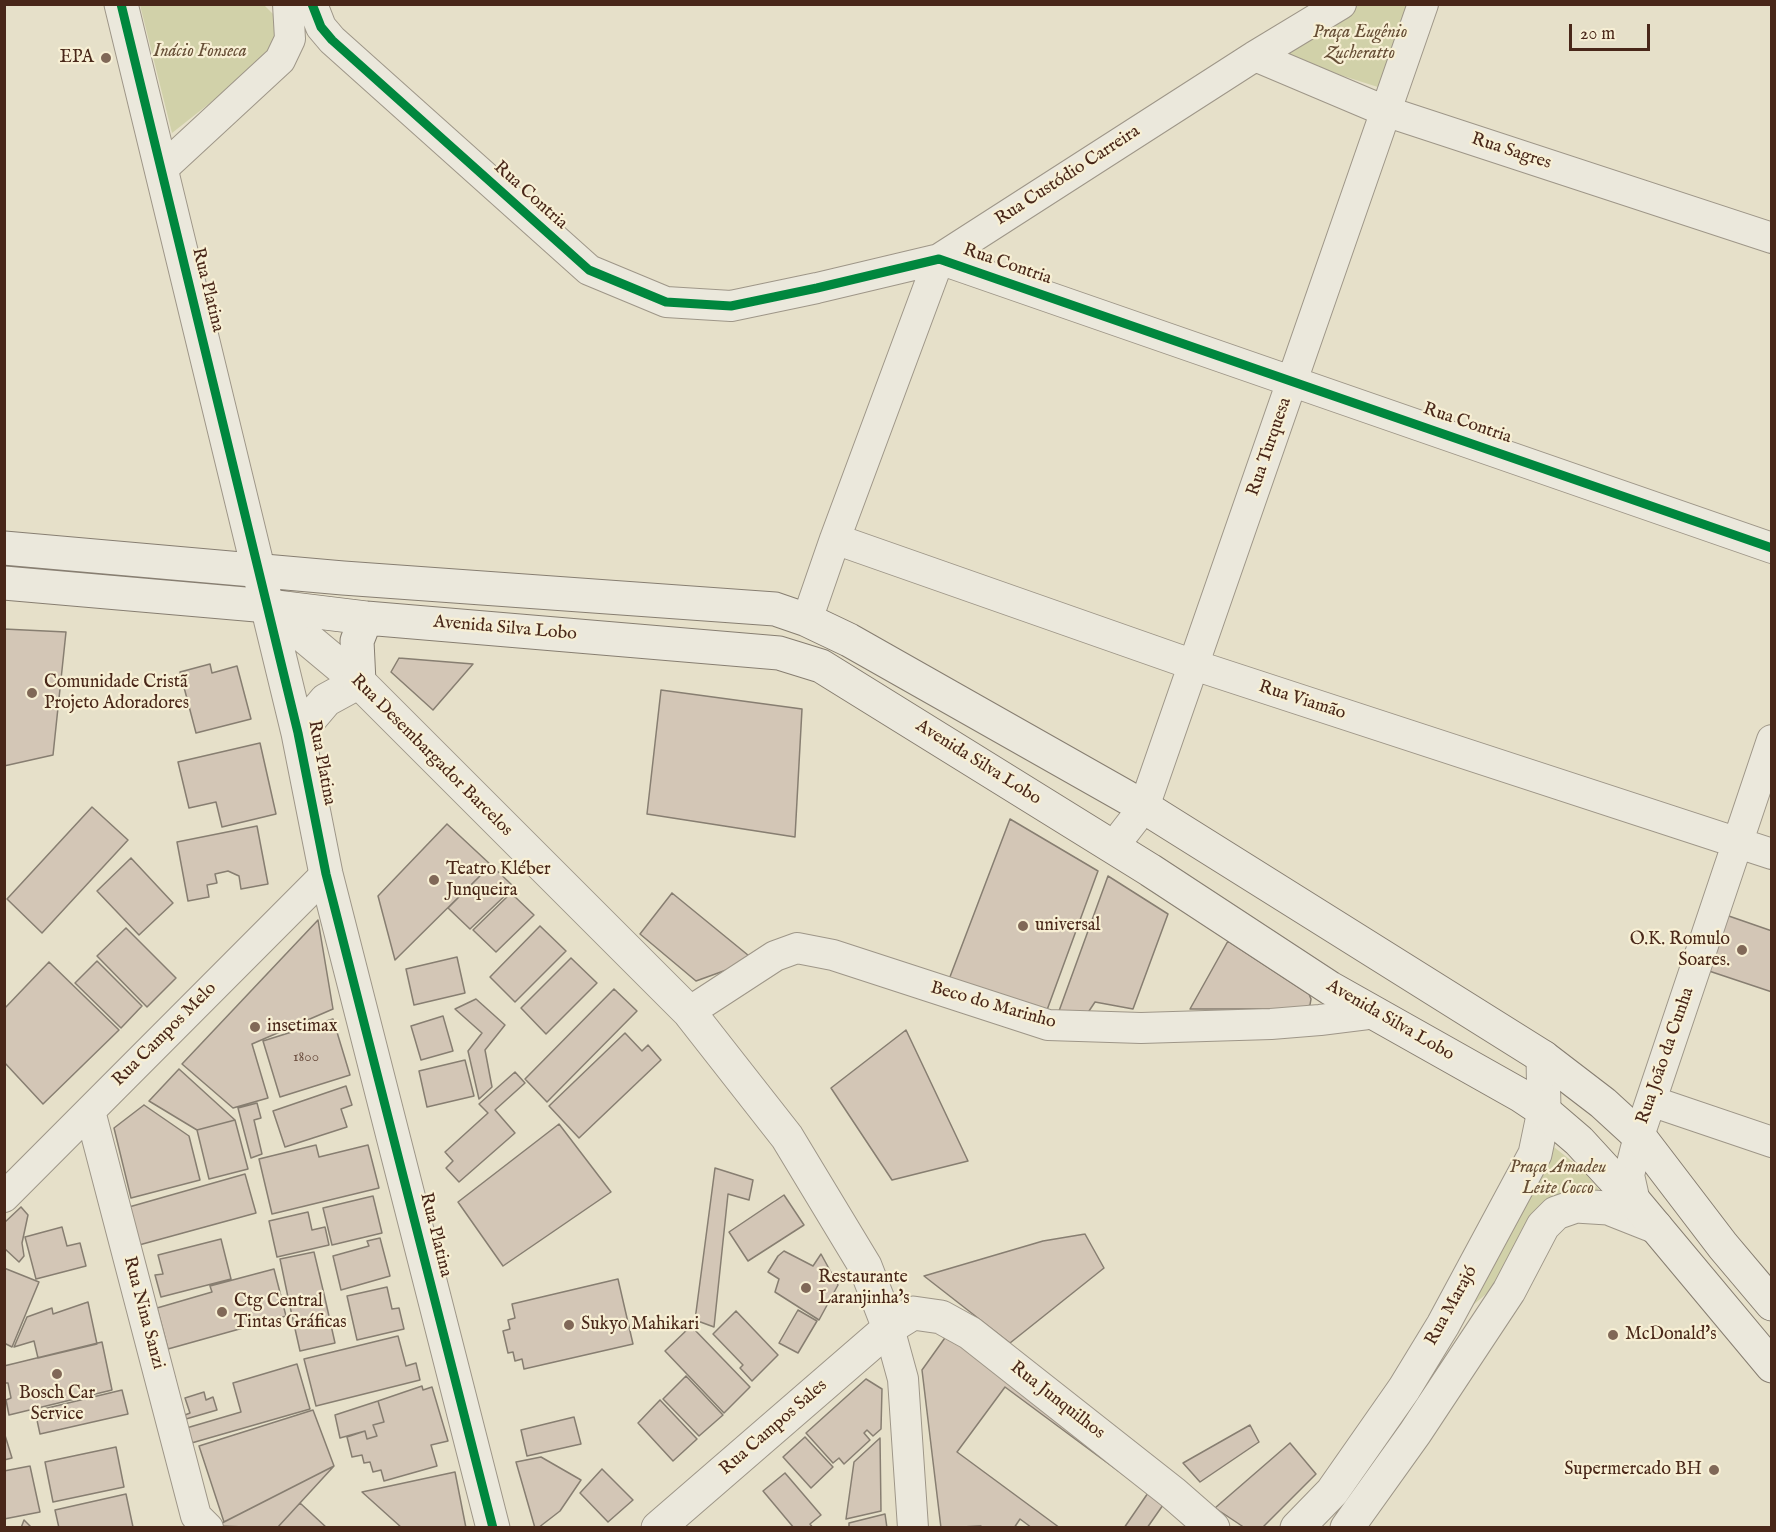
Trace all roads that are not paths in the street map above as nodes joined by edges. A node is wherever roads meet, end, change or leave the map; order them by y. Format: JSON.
{"nodes":[{"id":1,"x":121,"y":4,"type":"edge"},
{"id":2,"x":288,"y":4,"type":"edge"},
{"id":3,"x":312,"y":4,"type":"edge"},
{"id":4,"x":1424,"y":4,"type":"edge"},
{"id":5,"x":1328,"y":8,"type":"edge"},
{"id":6,"x":1255,"y":56,"type":"junction"},
{"id":7,"x":1385,"y":111,"type":"junction"},
{"id":8,"x":161,"y":170,"type":"junction"},
{"id":9,"x":1772,"y":238,"type":"edge"},
{"id":10,"x":939,"y":259,"type":"junction"},
{"id":11,"x":1293,"y":381,"type":"junction"},
{"id":12,"x":835,"y":539,"type":"junction"},
{"id":13,"x":4,"y":548,"type":"edge"},
{"id":14,"x":1772,"y":548,"type":"edge"},
{"id":15,"x":258,"y":569,"type":"junction"},
{"id":16,"x":4,"y":583,"type":"edge"},
{"id":17,"x":268,"y":606,"type":"junction"},
{"id":18,"x":366,"y":618,"type":"junction"},
{"id":19,"x":807,"y":620,"type":"junction"},
{"id":20,"x":1194,"y":665,"type":"junction"},
{"id":21,"x":358,"y":682,"type":"junction"},
{"id":22,"x":298,"y":733,"type":"junction"},
{"id":23,"x":1772,"y":740,"type":"edge"},
{"id":24,"x":1144,"y":807,"type":"junction"},
{"id":25,"x":1738,"y":844,"type":"junction"},
{"id":26,"x":1113,"y":847,"type":"junction"},
{"id":27,"x":1772,"y":854,"type":"edge"},
{"id":28,"x":326,"y":874,"type":"junction"},
{"id":29,"x":1330,"y":987,"type":"junction"},
{"id":30,"x":689,"y":1012,"type":"junction"},
{"id":31,"x":1376,"y":1013,"type":"junction"},
{"id":32,"x":1320,"y":1020,"type":"junction"},
{"id":33,"x":1543,"y":1057,"type":"junction"},
{"id":34,"x":1651,"y":1101,"type":"junction"},
{"id":35,"x":90,"y":1111,"type":"junction"},
{"id":36,"x":1544,"y":1111,"type":"junction"},
{"id":37,"x":1639,"y":1136,"type":"junction"},
{"id":38,"x":1772,"y":1142,"type":"edge"},
{"id":39,"x":4,"y":1197,"type":"edge"},
{"id":40,"x":1635,"y":1202,"type":"junction"},
{"id":41,"x":1656,"y":1227,"type":"junction"},
{"id":42,"x":1509,"y":1292,"type":"junction"},
{"id":43,"x":1772,"y":1304,"type":"edge"},
{"id":44,"x":889,"y":1328,"type":"junction"},
{"id":45,"x":1772,"y":1365,"type":"edge"},
{"id":46,"x":1404,"y":1389,"type":"junction"},
{"id":47,"x":196,"y":1523,"type":"edge"},
{"id":48,"x":494,"y":1527,"type":"edge"},
{"id":49,"x":658,"y":1527,"type":"edge"},
{"id":50,"x":913,"y":1527,"type":"edge"},
{"id":51,"x":1213,"y":1527,"type":"edge"},
{"id":52,"x":1297,"y":1527,"type":"edge"},
{"id":53,"x":1347,"y":1527,"type":"edge"}],
"edges":[{"from":1,"to":8,"type":"street","name":"Rua Platina"},
{"from":2,"to":8,"type":"street"},
{"from":3,"to":10,"type":"street","name":"Rua Contria"},
{"from":4,"to":7,"type":"street","name":"Rua Turquesa"},
{"from":5,"to":6,"type":"street","name":"Rua Custódio Carreira"},
{"from":6,"to":7,"type":"street","name":"Rua Sagres"},
{"from":6,"to":10,"type":"street","name":"Rua Custódio Carreira"},
{"from":7,"to":9,"type":"street","name":"Rua Sagres"},
{"from":7,"to":11,"type":"street","name":"Rua Turquesa"},
{"from":8,"to":15,"type":"street","name":"Rua Platina"},
{"from":10,"to":11,"type":"street","name":"Rua Contria"},
{"from":10,"to":12,"type":"street"},
{"from":11,"to":14,"type":"street","name":"Rua Contria"},
{"from":11,"to":20,"type":"street","name":"Rua Turquesa"},
{"from":12,"to":19,"type":"street"},
{"from":12,"to":20,"type":"street","name":"Rua Viamão"},
{"from":13,"to":15,"type":"street"},
{"from":15,"to":17,"type":"street","name":"Rua Platina"},
{"from":15,"to":19,"type":"street"},
{"from":16,"to":17,"type":"street","name":"Avenida Silva Lobo"},
{"from":17,"to":18,"type":"street","name":"Avenida Silva Lobo"},
{"from":17,"to":21,"type":"street","name":"Rua Desembargador Barcelos"},
{"from":17,"to":22,"type":"street","name":"Rua Platina"},
{"from":18,"to":21,"type":"street"},
{"from":18,"to":26,"type":"street","name":"Avenida Silva Lobo"},
{"from":19,"to":24,"type":"street"},
{"from":20,"to":24,"type":"street","name":"Rua Turquesa"},
{"from":20,"to":25,"type":"street","name":"Rua Viamão"},
{"from":21,"to":22,"type":"street"},
{"from":21,"to":30,"type":"street","name":"Rua Desembargador Barcelos"},
{"from":22,"to":28,"type":"street","name":"Rua Platina"},
{"from":23,"to":25,"type":"street","name":"Rua João da Cunha"},
{"from":24,"to":26,"type":"street","name":"Rua Turquesa"},
{"from":24,"to":33,"type":"street"},
{"from":25,"to":27,"type":"street","name":"Rua Viamão"},
{"from":25,"to":34,"type":"street","name":"Rua João da Cunha"},
{"from":26,"to":29,"type":"street","name":"Avenida Silva Lobo"},
{"from":28,"to":35,"type":"street","name":"Rua Campos Melo"},
{"from":28,"to":48,"type":"street","name":"Rua Platina"},
{"from":29,"to":31,"type":"street","name":"Avenida Silva Lobo"},
{"from":29,"to":32,"type":"street"},
{"from":30,"to":32,"type":"street","name":"Beco do Marinho"},
{"from":30,"to":44,"type":"street","name":"Rua Desembargador Barcelos"},
{"from":31,"to":32,"type":"street","name":"Beco do Marinho"},
{"from":31,"to":36,"type":"street","name":"Avenida Silva Lobo"},
{"from":33,"to":36,"type":"street","name":"Rua Marajó"},
{"from":33,"to":37,"type":"street"},
{"from":34,"to":37,"type":"street","name":"Rua João da Cunha"},
{"from":34,"to":38,"type":"street"},
{"from":35,"to":39,"type":"street","name":"Rua Campos Melo"},
{"from":35,"to":47,"type":"street","name":"Rua Nina Sanzi"},
{"from":36,"to":40,"type":"street","name":"Avenida Silva Lobo"},
{"from":36,"to":46,"type":"street","name":"Rua Marajó"},
{"from":37,"to":40,"type":"street","name":"Rua João da Cunha"},
{"from":37,"to":43,"type":"street"},
{"from":40,"to":41,"type":"street","name":"Avenida Silva Lobo"},
{"from":41,"to":42,"type":"street","name":"Rua Marajó"},
{"from":41,"to":45,"type":"street","name":"Avenida Silva Lobo"},
{"from":42,"to":46,"type":"street"},
{"from":42,"to":53,"type":"street","name":"Rua Marajó"},
{"from":44,"to":49,"type":"street","name":"Rua Campos Sales"},
{"from":44,"to":50,"type":"street","name":"Rua Desembargador Barcelos"},
{"from":44,"to":51,"type":"street","name":"Rua Junquilhos"},
{"from":46,"to":52,"type":"street","name":"Rua Marajó"}]}
